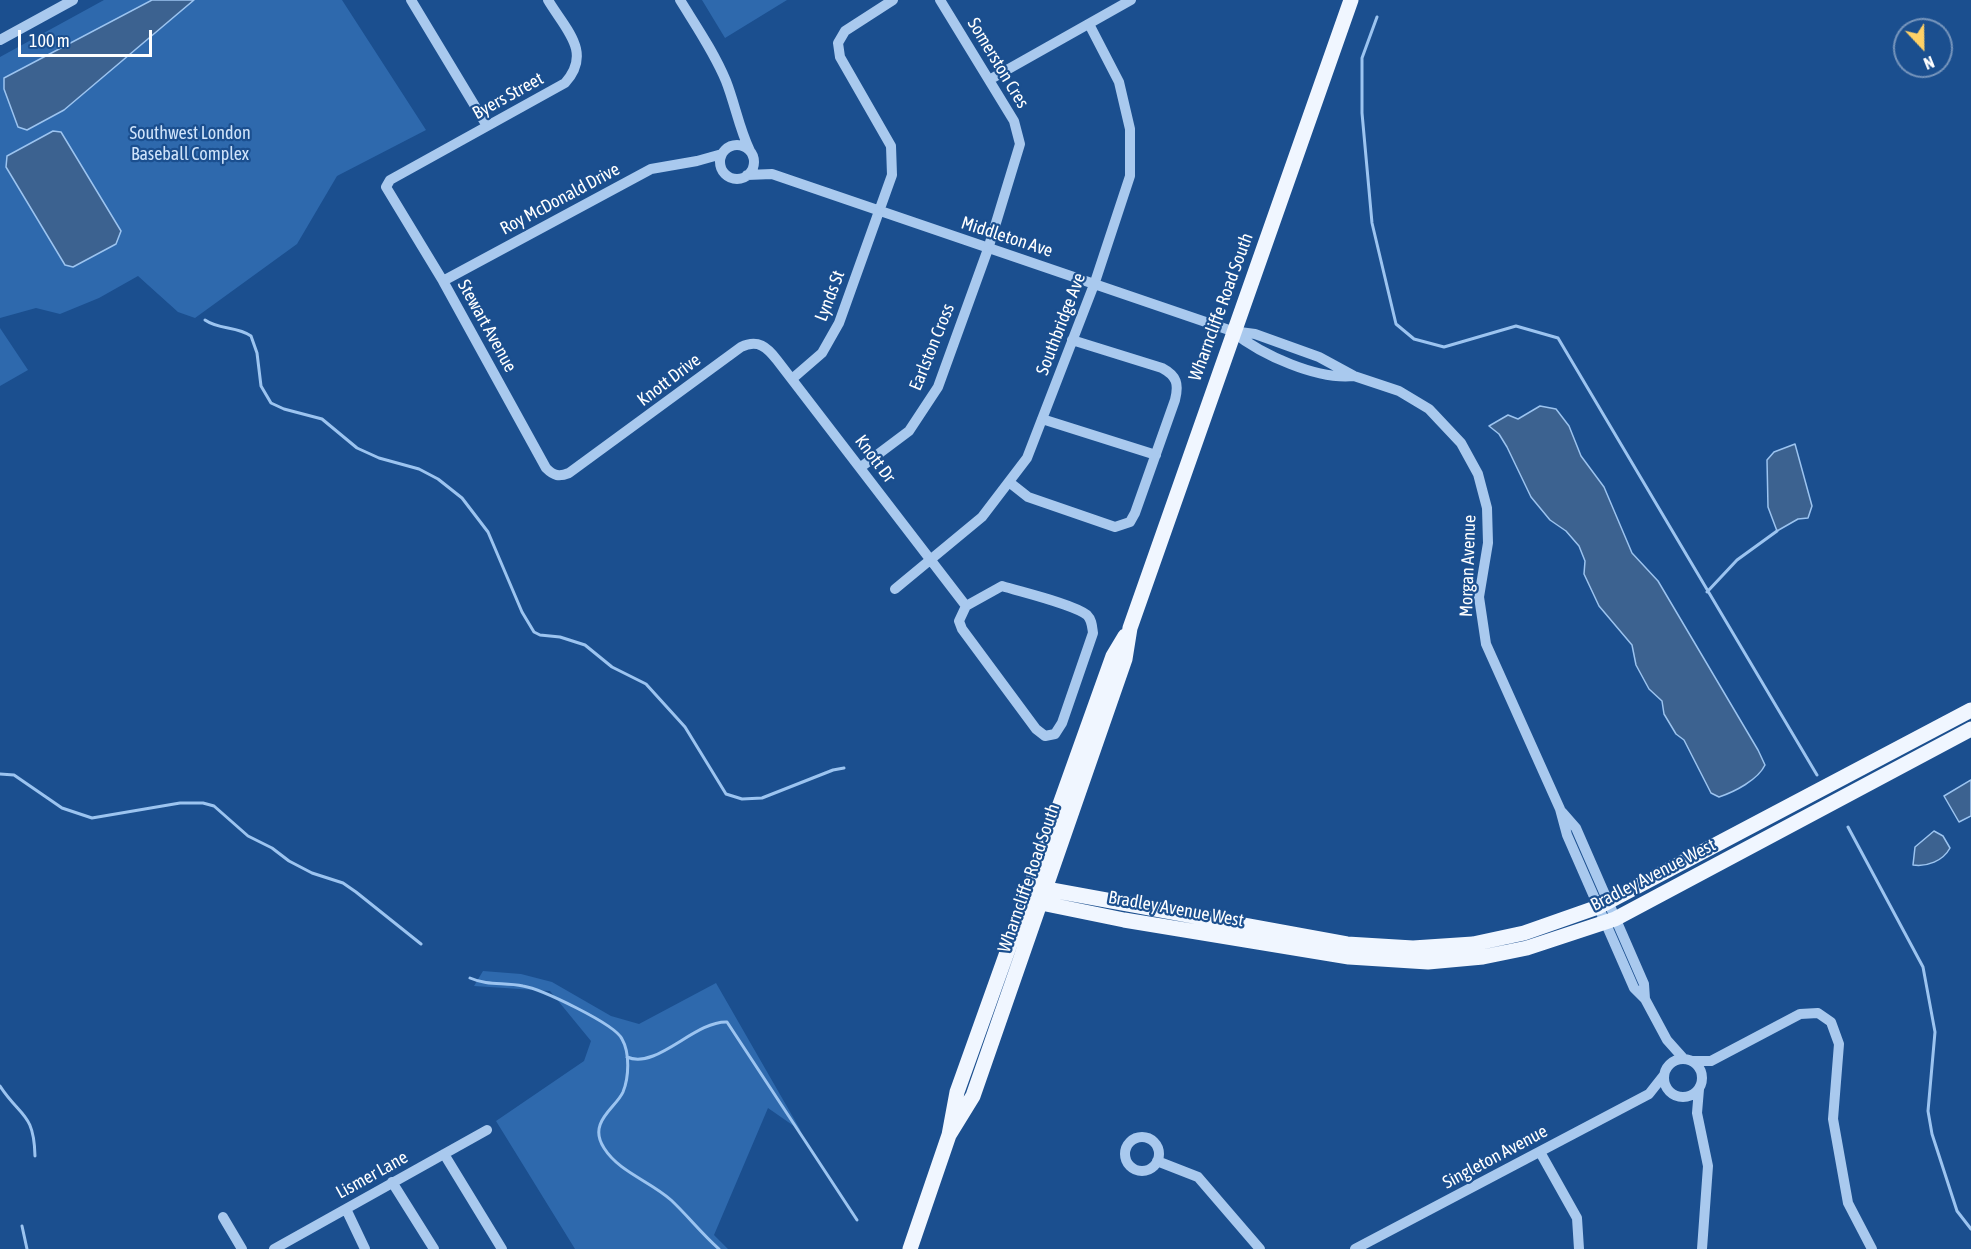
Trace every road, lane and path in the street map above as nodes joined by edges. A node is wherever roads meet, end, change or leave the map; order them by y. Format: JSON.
{"nodes":[{"id":1,"x":73,"y":0,"type":"edge"},
{"id":2,"x":411,"y":0,"type":"edge"},
{"id":3,"x":548,"y":0,"type":"edge"},
{"id":4,"x":680,"y":0,"type":"edge"},
{"id":5,"x":893,"y":0,"type":"edge"},
{"id":6,"x":940,"y":0,"type":"edge"},
{"id":7,"x":1131,"y":0,"type":"edge"},
{"id":8,"x":1351,"y":0,"type":"edge"},
{"id":9,"x":1089,"y":24,"type":"junction"},
{"id":10,"x":0,"y":40,"type":"edge"},
{"id":11,"x":989,"y":80,"type":"junction"},
{"id":12,"x":487,"y":126,"type":"junction"},
{"id":13,"x":740,"y":129,"type":"junction"},
{"id":14,"x":726,"y":150,"type":"junction"},
{"id":15,"x":751,"y":153,"type":"junction"},
{"id":16,"x":697,"y":161,"type":"junction"},
{"id":17,"x":722,"y":170,"type":"junction"},
{"id":18,"x":772,"y":174,"type":"junction"},
{"id":19,"x":747,"y":175,"type":"junction"},
{"id":20,"x":386,"y":187,"type":"joint"},
{"id":21,"x":878,"y":211,"type":"junction"},
{"id":22,"x":988,"y":249,"type":"junction"},
{"id":23,"x":443,"y":281,"type":"junction"},
{"id":24,"x":1095,"y":282,"type":"junction"},
{"id":25,"x":1232,"y":331,"type":"junction"},
{"id":26,"x":1072,"y":340,"type":"junction"},
{"id":27,"x":792,"y":379,"type":"junction"},
{"id":28,"x":1042,"y":419,"type":"junction"},
{"id":29,"x":1156,"y":455,"type":"junction"},
{"id":30,"x":861,"y":467,"type":"junction"},
{"id":31,"x":561,"y":476,"type":"joint"},
{"id":32,"x":1009,"y":482,"type":"junction"},
{"id":33,"x":931,"y":561,"type":"junction"},
{"id":34,"x":895,"y":589,"type":"dead end"},
{"id":35,"x":966,"y":606,"type":"junction"},
{"id":36,"x":1130,"y":628,"type":"junction"},
{"id":37,"x":1971,"y":710,"type":"edge"},
{"id":38,"x":1971,"y":729,"type":"edge"},
{"id":39,"x":1044,"y":896,"type":"junction"},
{"id":40,"x":1603,"y":905,"type":"junction"},
{"id":41,"x":1610,"y":921,"type":"junction"},
{"id":42,"x":1667,"y":1040,"type":"junction"},
{"id":43,"x":1688,"y":1060,"type":"junction"},
{"id":44,"x":1711,"y":1061,"type":"junction"},
{"id":45,"x":1665,"y":1071,"type":"junction"},
{"id":46,"x":1701,"y":1084,"type":"junction"},
{"id":47,"x":1649,"y":1094,"type":"junction"},
{"id":48,"x":1677,"y":1096,"type":"junction"},
{"id":49,"x":1697,"y":1113,"type":"junction"},
{"id":50,"x":487,"y":1130,"type":"dead end"},
{"id":51,"x":949,"y":1136,"type":"junction"},
{"id":52,"x":1540,"y":1152,"type":"junction"},
{"id":53,"x":444,"y":1154,"type":"junction"},
{"id":54,"x":1157,"y":1161,"type":"dead end"},
{"id":55,"x":392,"y":1182,"type":"junction"},
{"id":56,"x":346,"y":1209,"type":"junction"},
{"id":57,"x":224,"y":1217,"type":"dead end"},
{"id":58,"x":425,"y":1235,"type":"junction"},
{"id":59,"x":1362,"y":1247,"type":"edge"},
{"id":60,"x":242,"y":1249,"type":"edge"},
{"id":61,"x":274,"y":1249,"type":"edge"},
{"id":62,"x":365,"y":1249,"type":"edge"},
{"id":63,"x":428,"y":1249,"type":"edge"},
{"id":64,"x":434,"y":1249,"type":"edge"},
{"id":65,"x":502,"y":1249,"type":"edge"},
{"id":66,"x":910,"y":1249,"type":"edge"},
{"id":67,"x":1260,"y":1249,"type":"edge"},
{"id":68,"x":1579,"y":1249,"type":"edge"},
{"id":69,"x":1702,"y":1249,"type":"edge"},
{"id":70,"x":1872,"y":1249,"type":"edge"}],
"edges":[{"from":1,"to":10,"type":"street"},
{"from":2,"to":12,"type":"street"},
{"from":3,"to":12,"type":"street","name":"Byers Street"},
{"from":4,"to":13,"type":"street"},
{"from":5,"to":21,"type":"street"},
{"from":6,"to":11,"type":"street","name":"Somerston Cres"},
{"from":7,"to":9,"type":"street"},
{"from":8,"to":25,"type":"main road","name":"Wharncliffe Road South"},
{"from":9,"to":11,"type":"street"},
{"from":9,"to":24,"type":"street","name":"Southbridge Ave"},
{"from":11,"to":22,"type":"street","name":"Somerston Cres"},
{"from":12,"to":20,"type":"street","name":"Byers Street"},
{"from":13,"to":14,"type":"street"},
{"from":13,"to":15,"type":"street"},
{"from":14,"to":15,"type":"street"},
{"from":14,"to":16,"type":"street","name":"Roy McDonald Drive"},
{"from":14,"to":17,"type":"street"},
{"from":15,"to":18,"type":"street"},
{"from":15,"to":19,"type":"street"},
{"from":16,"to":17,"type":"street"},
{"from":16,"to":23,"type":"street","name":"Roy McDonald Drive"},
{"from":17,"to":19,"type":"street"},
{"from":18,"to":19,"type":"street"},
{"from":18,"to":21,"type":"street","name":"Middleton Ave"},
{"from":20,"to":23,"type":"street","name":"Stewart Avenue"},
{"from":21,"to":22,"type":"street","name":"Middleton Ave"},
{"from":21,"to":27,"type":"street","name":"Lynds St"},
{"from":22,"to":24,"type":"street","name":"Middleton Ave"},
{"from":22,"to":30,"type":"street","name":"Earlston Cross"},
{"from":23,"to":31,"type":"street","name":"Stewart Avenue"},
{"from":24,"to":25,"type":"street","name":"Middleton Ave"},
{"from":24,"to":26,"type":"street","name":"Southbridge Ave"},
{"from":25,"to":36,"type":"main road","name":"Wharncliffe Road South"},
{"from":25,"to":40,"type":"street","name":"Morgan Avenue"},
{"from":26,"to":28,"type":"street","name":"Southbridge Ave"},
{"from":26,"to":29,"type":"street"},
{"from":27,"to":30,"type":"street","name":"Knott Dr"},
{"from":27,"to":31,"type":"street","name":"Knott Drive"},
{"from":28,"to":29,"type":"street"},
{"from":28,"to":32,"type":"street","name":"Southbridge Ave"},
{"from":29,"to":32,"type":"street"},
{"from":30,"to":33,"type":"street","name":"Knott Dr"},
{"from":32,"to":33,"type":"street","name":"Southbridge Ave"},
{"from":33,"to":34,"type":"street","name":"Southbridge Ave"},
{"from":33,"to":35,"type":"street","name":"Knott Dr"},
{"from":35,"to":35,"type":"street"},
{"from":36,"to":39,"type":"main road","name":"Wharncliffe Road South"},
{"from":36,"to":51,"type":"main road","name":"Wharncliffe Road South"},
{"from":37,"to":40,"type":"main road","name":"Bradley Avenue West"},
{"from":38,"to":41,"type":"main road","name":"Bradley Avenue West"},
{"from":39,"to":40,"type":"main road","name":"Bradley Avenue West"},
{"from":39,"to":41,"type":"main road","name":"Bradley Avenue West"},
{"from":39,"to":51,"type":"main road","name":"Wharncliffe Road South"},
{"from":40,"to":41,"type":"street","name":"Morgan Avenue"},
{"from":41,"to":42,"type":"street","name":"Morgan Avenue"},
{"from":42,"to":43,"type":"street","name":"Morgan Avenue"},
{"from":42,"to":45,"type":"street"},
{"from":43,"to":44,"type":"street"},
{"from":43,"to":45,"type":"street"},
{"from":43,"to":46,"type":"street"},
{"from":44,"to":46,"type":"street"},
{"from":44,"to":70,"type":"street"},
{"from":45,"to":47,"type":"street","name":"Singleton Avenue"},
{"from":45,"to":48,"type":"street"},
{"from":46,"to":48,"type":"street"},
{"from":46,"to":49,"type":"street"},
{"from":47,"to":48,"type":"street"},
{"from":47,"to":52,"type":"street","name":"Singleton Avenue"},
{"from":48,"to":49,"type":"street"},
{"from":49,"to":69,"type":"street"},
{"from":50,"to":53,"type":"street","name":"Lismer Lane"},
{"from":51,"to":66,"type":"main road","name":"Wharncliffe Road South"},
{"from":52,"to":59,"type":"street","name":"Singleton Avenue"},
{"from":52,"to":68,"type":"street"},
{"from":53,"to":55,"type":"street","name":"Lismer Lane"},
{"from":53,"to":65,"type":"street"},
{"from":54,"to":67,"type":"street"},
{"from":55,"to":56,"type":"street","name":"Lismer Lane"},
{"from":55,"to":58,"type":"street"},
{"from":56,"to":61,"type":"street","name":"Lismer Lane"},
{"from":56,"to":62,"type":"street"},
{"from":57,"to":60,"type":"street"},
{"from":58,"to":63,"type":"street"},
{"from":58,"to":64,"type":"street"}]}
